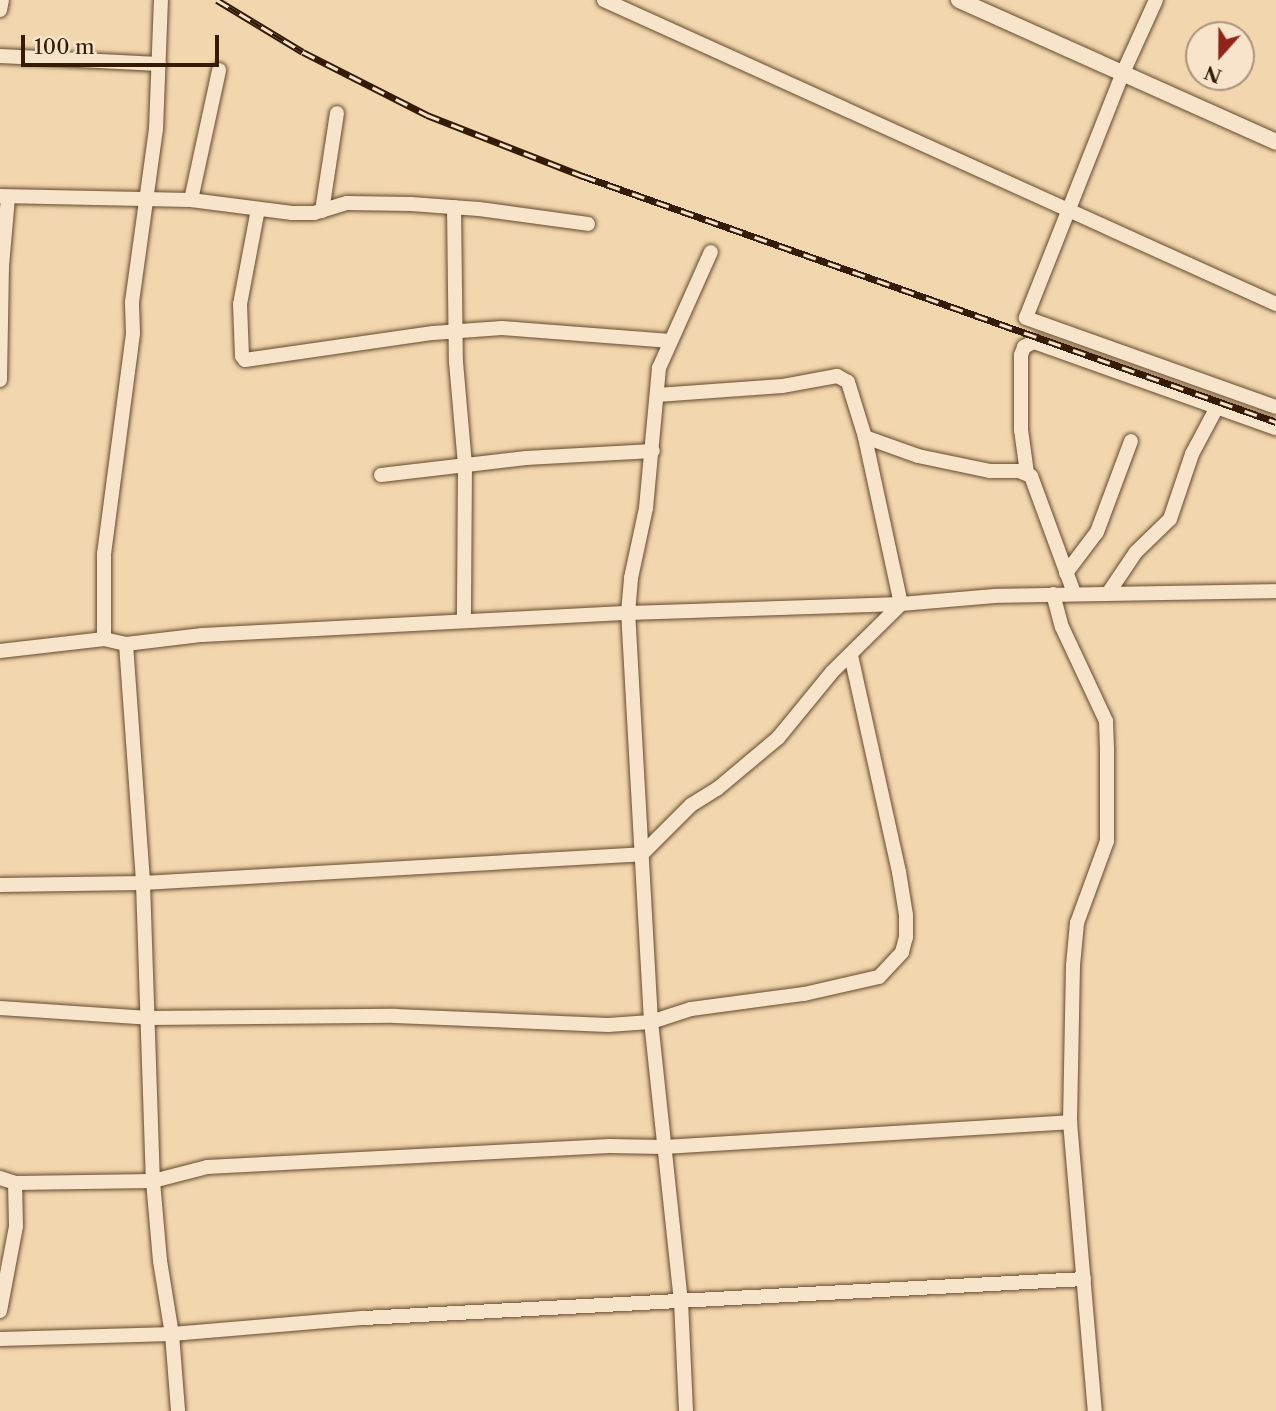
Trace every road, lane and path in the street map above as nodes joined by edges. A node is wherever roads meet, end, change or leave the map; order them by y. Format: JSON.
{"nodes":[{"id":1,"x":2,"y":0,"type":"edge"},
{"id":2,"x":161,"y":0,"type":"edge"},
{"id":3,"x":604,"y":0,"type":"edge"},
{"id":4,"x":959,"y":0,"type":"edge"},
{"id":5,"x":1156,"y":0,"type":"edge"},
{"id":6,"x":0,"y":10,"type":"edge"},
{"id":7,"x":0,"y":57,"type":"edge"},
{"id":8,"x":159,"y":64,"type":"junction"},
{"id":9,"x":219,"y":70,"type":"dead end"},
{"id":10,"x":1122,"y":75,"type":"junction"},
{"id":11,"x":337,"y":113,"type":"dead end"},
{"id":12,"x":1276,"y":142,"type":"edge"},
{"id":13,"x":4,"y":196,"type":"edge"},
{"id":14,"x":146,"y":199,"type":"junction"},
{"id":15,"x":191,"y":200,"type":"junction"},
{"id":16,"x":454,"y":207,"type":"junction"},
{"id":17,"x":258,"y":209,"type":"junction"},
{"id":18,"x":322,"y":211,"type":"junction"},
{"id":19,"x":1067,"y":211,"type":"junction"},
{"id":20,"x":588,"y":224,"type":"dead end"},
{"id":21,"x":712,"y":252,"type":"dead end"},
{"id":22,"x":1276,"y":304,"type":"edge"},
{"id":23,"x":456,"y":332,"type":"junction"},
{"id":24,"x":670,"y":341,"type":"junction"},
{"id":25,"x":0,"y":380,"type":"edge"},
{"id":26,"x":657,"y":395,"type":"junction"},
{"id":27,"x":1217,"y":407,"type":"junction"},
{"id":28,"x":1276,"y":407,"type":"edge"},
{"id":29,"x":1276,"y":428,"type":"edge"},
{"id":30,"x":865,"y":437,"type":"junction"},
{"id":31,"x":1131,"y":441,"type":"dead end"},
{"id":32,"x":653,"y":451,"type":"junction"},
{"id":33,"x":465,"y":464,"type":"junction"},
{"id":34,"x":1027,"y":474,"type":"junction"},
{"id":35,"x":381,"y":475,"type":"dead end"},
{"id":36,"x":1066,"y":573,"type":"junction"},
{"id":37,"x":1276,"y":591,"type":"edge"},
{"id":38,"x":1109,"y":592,"type":"junction"},
{"id":39,"x":1074,"y":593,"type":"junction"},
{"id":40,"x":1053,"y":594,"type":"junction"},
{"id":41,"x":901,"y":604,"type":"junction"},
{"id":42,"x":628,"y":612,"type":"junction"},
{"id":43,"x":464,"y":621,"type":"junction"},
{"id":44,"x":104,"y":639,"type":"junction"},
{"id":45,"x":126,"y":644,"type":"junction"},
{"id":46,"x":0,"y":651,"type":"edge"},
{"id":47,"x":850,"y":654,"type":"junction"},
{"id":48,"x":642,"y":854,"type":"junction"},
{"id":49,"x":143,"y":883,"type":"junction"},
{"id":50,"x":0,"y":885,"type":"edge"},
{"id":51,"x":0,"y":1008,"type":"edge"},
{"id":52,"x":149,"y":1018,"type":"junction"},
{"id":53,"x":651,"y":1022,"type":"junction"},
{"id":54,"x":1070,"y":1122,"type":"junction"},
{"id":55,"x":663,"y":1147,"type":"junction"},
{"id":56,"x":0,"y":1178,"type":"edge"},
{"id":57,"x":153,"y":1181,"type":"junction"},
{"id":58,"x":15,"y":1183,"type":"junction"},
{"id":59,"x":1084,"y":1279,"type":"junction"},
{"id":60,"x":681,"y":1302,"type":"junction"},
{"id":61,"x":0,"y":1311,"type":"edge"},
{"id":62,"x":172,"y":1334,"type":"junction"},
{"id":63,"x":0,"y":1339,"type":"edge"},
{"id":64,"x":178,"y":1411,"type":"edge"},
{"id":65,"x":686,"y":1411,"type":"edge"},
{"id":66,"x":1094,"y":1411,"type":"edge"}],
"edges":[{"from":1,"to":6,"type":"street"},
{"from":2,"to":8,"type":"street"},
{"from":3,"to":19,"type":"street"},
{"from":4,"to":10,"type":"street"},
{"from":5,"to":10,"type":"street"},
{"from":7,"to":8,"type":"street"},
{"from":8,"to":14,"type":"street"},
{"from":9,"to":15,"type":"street"},
{"from":10,"to":12,"type":"street"},
{"from":10,"to":19,"type":"street"},
{"from":11,"to":18,"type":"street"},
{"from":13,"to":14,"type":"street"},
{"from":13,"to":25,"type":"street"},
{"from":14,"to":15,"type":"street"},
{"from":14,"to":44,"type":"street"},
{"from":15,"to":17,"type":"street"},
{"from":16,"to":18,"type":"street"},
{"from":16,"to":20,"type":"street"},
{"from":16,"to":23,"type":"street"},
{"from":17,"to":18,"type":"street"},
{"from":17,"to":23,"type":"street"},
{"from":19,"to":22,"type":"street"},
{"from":19,"to":28,"type":"street"},
{"from":21,"to":24,"type":"street"},
{"from":23,"to":24,"type":"street"},
{"from":23,"to":33,"type":"street"},
{"from":24,"to":26,"type":"street"},
{"from":26,"to":30,"type":"street"},
{"from":26,"to":32,"type":"street"},
{"from":27,"to":29,"type":"street"},
{"from":27,"to":34,"type":"street"},
{"from":27,"to":38,"type":"street"},
{"from":30,"to":34,"type":"street"},
{"from":30,"to":41,"type":"street"},
{"from":31,"to":36,"type":"street"},
{"from":32,"to":33,"type":"street"},
{"from":32,"to":42,"type":"street"},
{"from":33,"to":35,"type":"street"},
{"from":33,"to":43,"type":"street"},
{"from":34,"to":36,"type":"street"},
{"from":36,"to":39,"type":"street"},
{"from":37,"to":38,"type":"street"},
{"from":38,"to":39,"type":"street"},
{"from":39,"to":40,"type":"street"},
{"from":40,"to":41,"type":"street"},
{"from":40,"to":54,"type":"street"},
{"from":41,"to":42,"type":"street"},
{"from":41,"to":47,"type":"street"},
{"from":42,"to":43,"type":"street"},
{"from":42,"to":48,"type":"street"},
{"from":43,"to":45,"type":"street"},
{"from":44,"to":45,"type":"street"},
{"from":44,"to":46,"type":"street"},
{"from":45,"to":49,"type":"street"},
{"from":47,"to":48,"type":"street"},
{"from":47,"to":53,"type":"street"},
{"from":48,"to":49,"type":"street"},
{"from":48,"to":53,"type":"street"},
{"from":49,"to":50,"type":"street"},
{"from":49,"to":52,"type":"street"},
{"from":51,"to":52,"type":"street"},
{"from":52,"to":53,"type":"street"},
{"from":52,"to":57,"type":"street"},
{"from":53,"to":55,"type":"street"},
{"from":54,"to":55,"type":"street"},
{"from":54,"to":59,"type":"street"},
{"from":55,"to":57,"type":"street"},
{"from":55,"to":60,"type":"street"},
{"from":56,"to":58,"type":"street"},
{"from":57,"to":58,"type":"street"},
{"from":57,"to":62,"type":"street"},
{"from":58,"to":61,"type":"street"},
{"from":59,"to":60,"type":"street"},
{"from":59,"to":66,"type":"street"},
{"from":60,"to":62,"type":"street"},
{"from":60,"to":65,"type":"street"},
{"from":62,"to":63,"type":"street"},
{"from":62,"to":64,"type":"street"}]}
